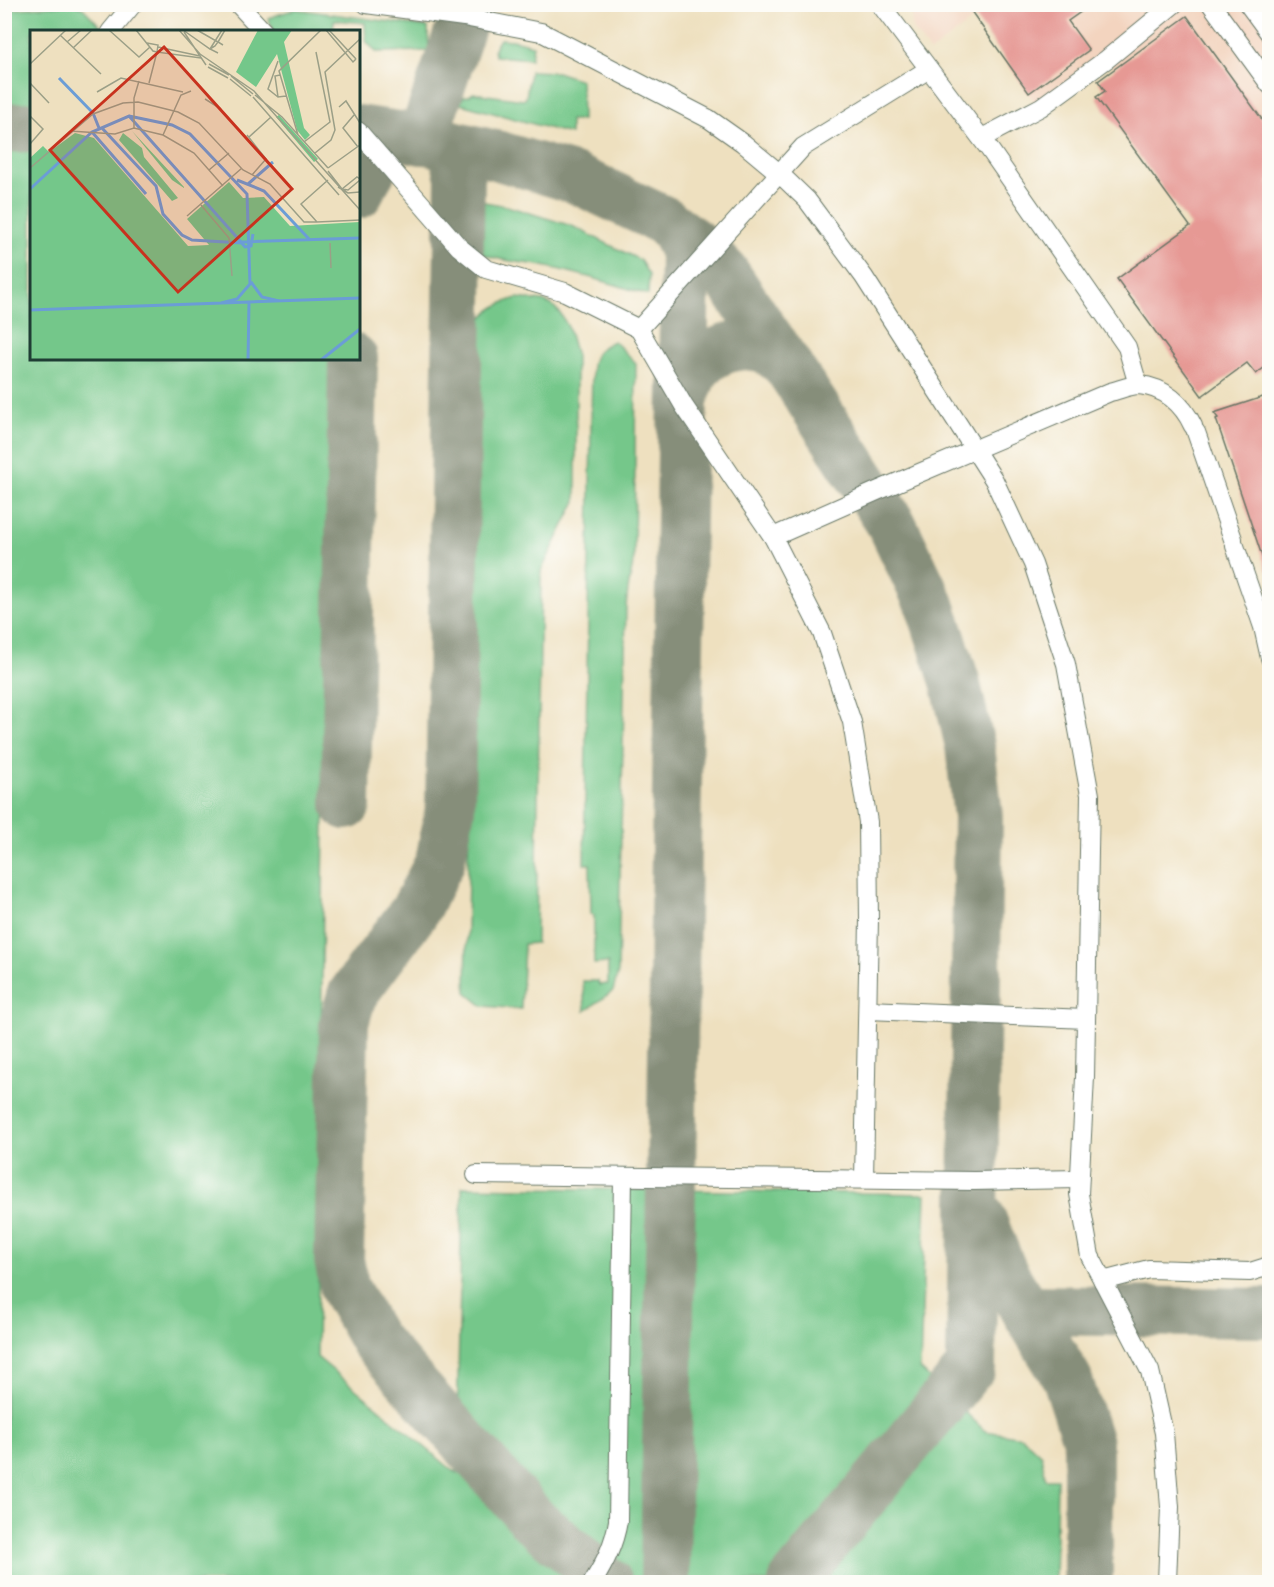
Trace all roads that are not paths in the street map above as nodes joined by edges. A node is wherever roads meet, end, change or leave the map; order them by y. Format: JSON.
{"nodes":[{"id":1,"x":133,"y":4,"type":"edge"},
{"id":2,"x":238,"y":4,"type":"edge"},
{"id":3,"x":366,"y":4,"type":"edge"},
{"id":4,"x":880,"y":4,"type":"edge"},
{"id":5,"x":1174,"y":4,"type":"edge"},
{"id":6,"x":1211,"y":4,"type":"edge"},
{"id":7,"x":1248,"y":4,"type":"edge"},
{"id":8,"x":112,"y":30,"type":"edge"},
{"id":9,"x":262,"y":30,"type":"edge"},
{"id":10,"x":1269,"y":34,"type":"edge"},
{"id":11,"x":929,"y":69,"type":"junction"},
{"id":12,"x":1269,"y":85,"type":"edge"},
{"id":13,"x":360,"y":133,"type":"edge"},
{"id":14,"x":982,"y":138,"type":"junction"},
{"id":15,"x":780,"y":174,"type":"junction"},
{"id":16,"x":639,"y":329,"type":"junction"},
{"id":17,"x":1138,"y":385,"type":"junction"},
{"id":18,"x":974,"y":450,"type":"junction"},
{"id":19,"x":774,"y":537,"type":"junction"},
{"id":20,"x":1269,"y":658,"type":"edge"},
{"id":21,"x":868,"y":1010,"type":"junction"},
{"id":22,"x":1086,"y":1019,"type":"junction"},
{"id":23,"x":476,"y":1175,"type":"dead end"},
{"id":24,"x":623,"y":1177,"type":"junction"},
{"id":25,"x":864,"y":1179,"type":"junction"},
{"id":26,"x":1079,"y":1179,"type":"junction"},
{"id":27,"x":1269,"y":1264,"type":"edge"},
{"id":28,"x":1103,"y":1281,"type":"junction"},
{"id":29,"x":592,"y":1582,"type":"edge"},
{"id":30,"x":1167,"y":1582,"type":"edge"}],
"edges":[{"from":1,"to":8,"type":"lane"},
{"from":2,"to":9,"type":"lane"},
{"from":3,"to":15,"type":"lane"},
{"from":4,"to":11,"type":"lane"},
{"from":5,"to":14,"type":"lane"},
{"from":6,"to":12,"type":"lane"},
{"from":7,"to":10,"type":"lane"},
{"from":11,"to":14,"type":"lane"},
{"from":11,"to":15,"type":"lane"},
{"from":13,"to":16,"type":"lane"},
{"from":14,"to":17,"type":"lane"},
{"from":15,"to":16,"type":"lane"},
{"from":15,"to":18,"type":"lane"},
{"from":16,"to":19,"type":"lane"},
{"from":17,"to":18,"type":"lane"},
{"from":17,"to":20,"type":"lane"},
{"from":18,"to":19,"type":"lane"},
{"from":18,"to":22,"type":"lane"},
{"from":19,"to":21,"type":"lane"},
{"from":21,"to":22,"type":"lane"},
{"from":21,"to":25,"type":"lane"},
{"from":22,"to":26,"type":"lane"},
{"from":23,"to":24,"type":"lane"},
{"from":24,"to":25,"type":"lane"},
{"from":24,"to":29,"type":"lane"},
{"from":25,"to":26,"type":"lane"},
{"from":26,"to":28,"type":"lane"},
{"from":27,"to":28,"type":"lane"},
{"from":28,"to":30,"type":"lane"}]}
